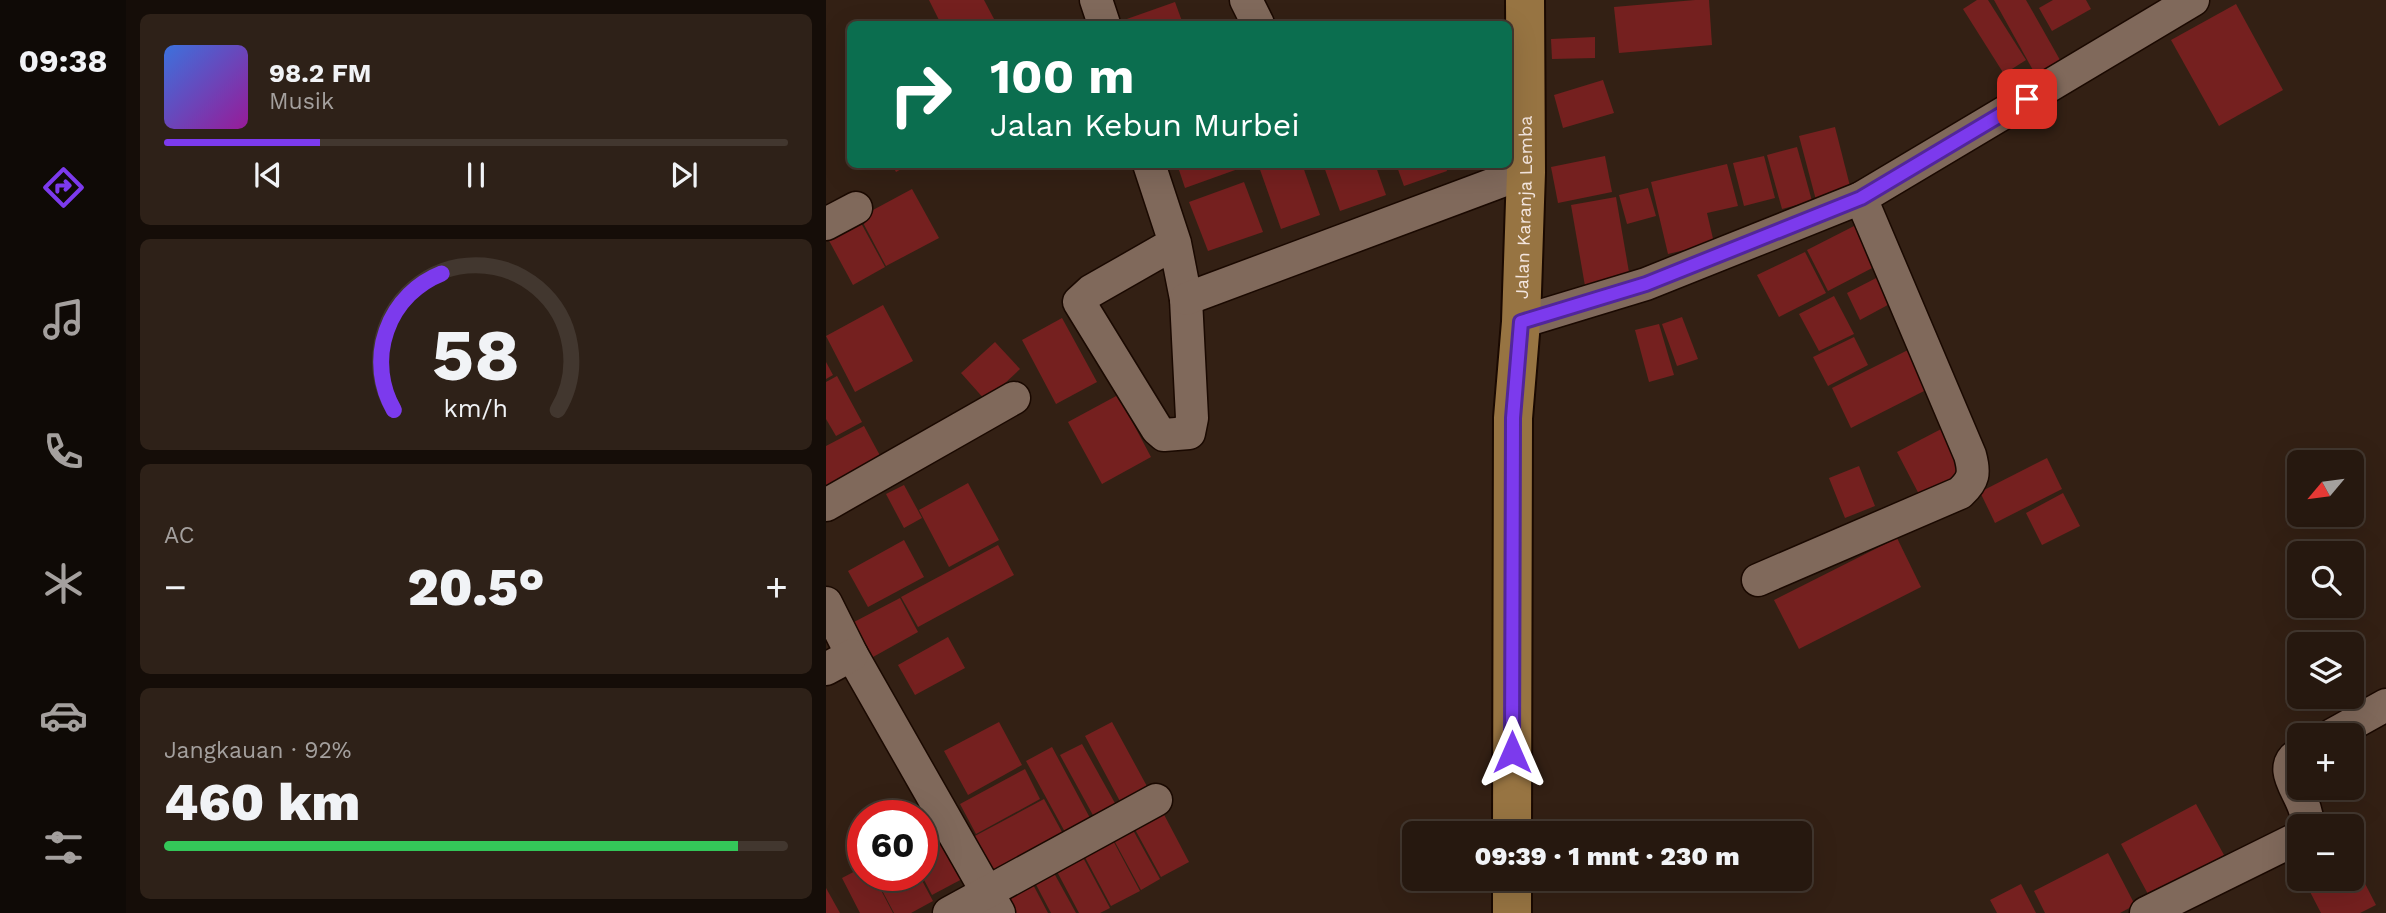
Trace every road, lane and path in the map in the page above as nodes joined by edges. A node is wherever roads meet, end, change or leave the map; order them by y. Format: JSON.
{"nodes":[{"id":1,"x":1096,"y":0,"type":"edge"},
{"id":2,"x":1246,"y":0,"type":"edge"},
{"id":3,"x":1525,"y":0,"type":"edge"},
{"id":4,"x":2193,"y":0,"type":"edge"},
{"id":5,"x":1103,"y":21,"type":"edge"},
{"id":6,"x":1256,"y":21,"type":"edge"},
{"id":7,"x":1150,"y":168,"type":"edge"},
{"id":8,"x":1525,"y":172,"type":"junction"},
{"id":9,"x":1861,"y":198,"type":"junction"},
{"id":10,"x":856,"y":208,"type":"dead end"},
{"id":11,"x":826,"y":224,"type":"edge"},
{"id":12,"x":1175,"y":243,"type":"junction"},
{"id":13,"x":1186,"y":299,"type":"junction"},
{"id":14,"x":1521,"y":322,"type":"junction"},
{"id":15,"x":1014,"y":398,"type":"dead end"},
{"id":16,"x":826,"y":505,"type":"edge"},
{"id":17,"x":1758,"y":580,"type":"dead end"},
{"id":18,"x":826,"y":603,"type":"edge"},
{"id":19,"x":839,"y":662,"type":"edge"},
{"id":20,"x":2386,"y":705,"type":"edge"},
{"id":21,"x":2354,"y":723,"type":"edge"},
{"id":22,"x":1156,"y":800,"type":"dead end"},
{"id":23,"x":1512,"y":821,"type":"edge"},
{"id":24,"x":2287,"y":843,"type":"edge"},
{"id":25,"x":1513,"y":891,"type":"edge"},
{"id":26,"x":993,"y":903,"type":"edge"},
{"id":27,"x":948,"y":913,"type":"edge"},
{"id":28,"x":1513,"y":913,"type":"edge"},
{"id":29,"x":2146,"y":913,"type":"edge"}],
"edges":[{"from":1,"to":5,"type":"street"},
{"from":2,"to":6,"type":"street"},
{"from":3,"to":8,"type":"main road","name":"Jalan Karanja Lemba"},
{"from":4,"to":9,"type":"street"},
{"from":7,"to":12,"type":"street"},
{"from":8,"to":13,"type":"street"},
{"from":8,"to":14,"type":"main road","name":"Jalan Karanja Lemba"},
{"from":9,"to":14,"type":"street"},
{"from":9,"to":17,"type":"street"},
{"from":10,"to":11,"type":"street"},
{"from":12,"to":13,"type":"street"},
{"from":12,"to":13,"type":"street"},
{"from":14,"to":23,"type":"main road","name":"Jalan Karanja Lemba"},
{"from":15,"to":16,"type":"street"},
{"from":18,"to":19,"type":"street"},
{"from":19,"to":26,"type":"street"},
{"from":20,"to":21,"type":"street"},
{"from":22,"to":26,"type":"street"},
{"from":24,"to":29,"type":"street"},
{"from":25,"to":28,"type":"main road"},
{"from":26,"to":27,"type":"street"}]}
